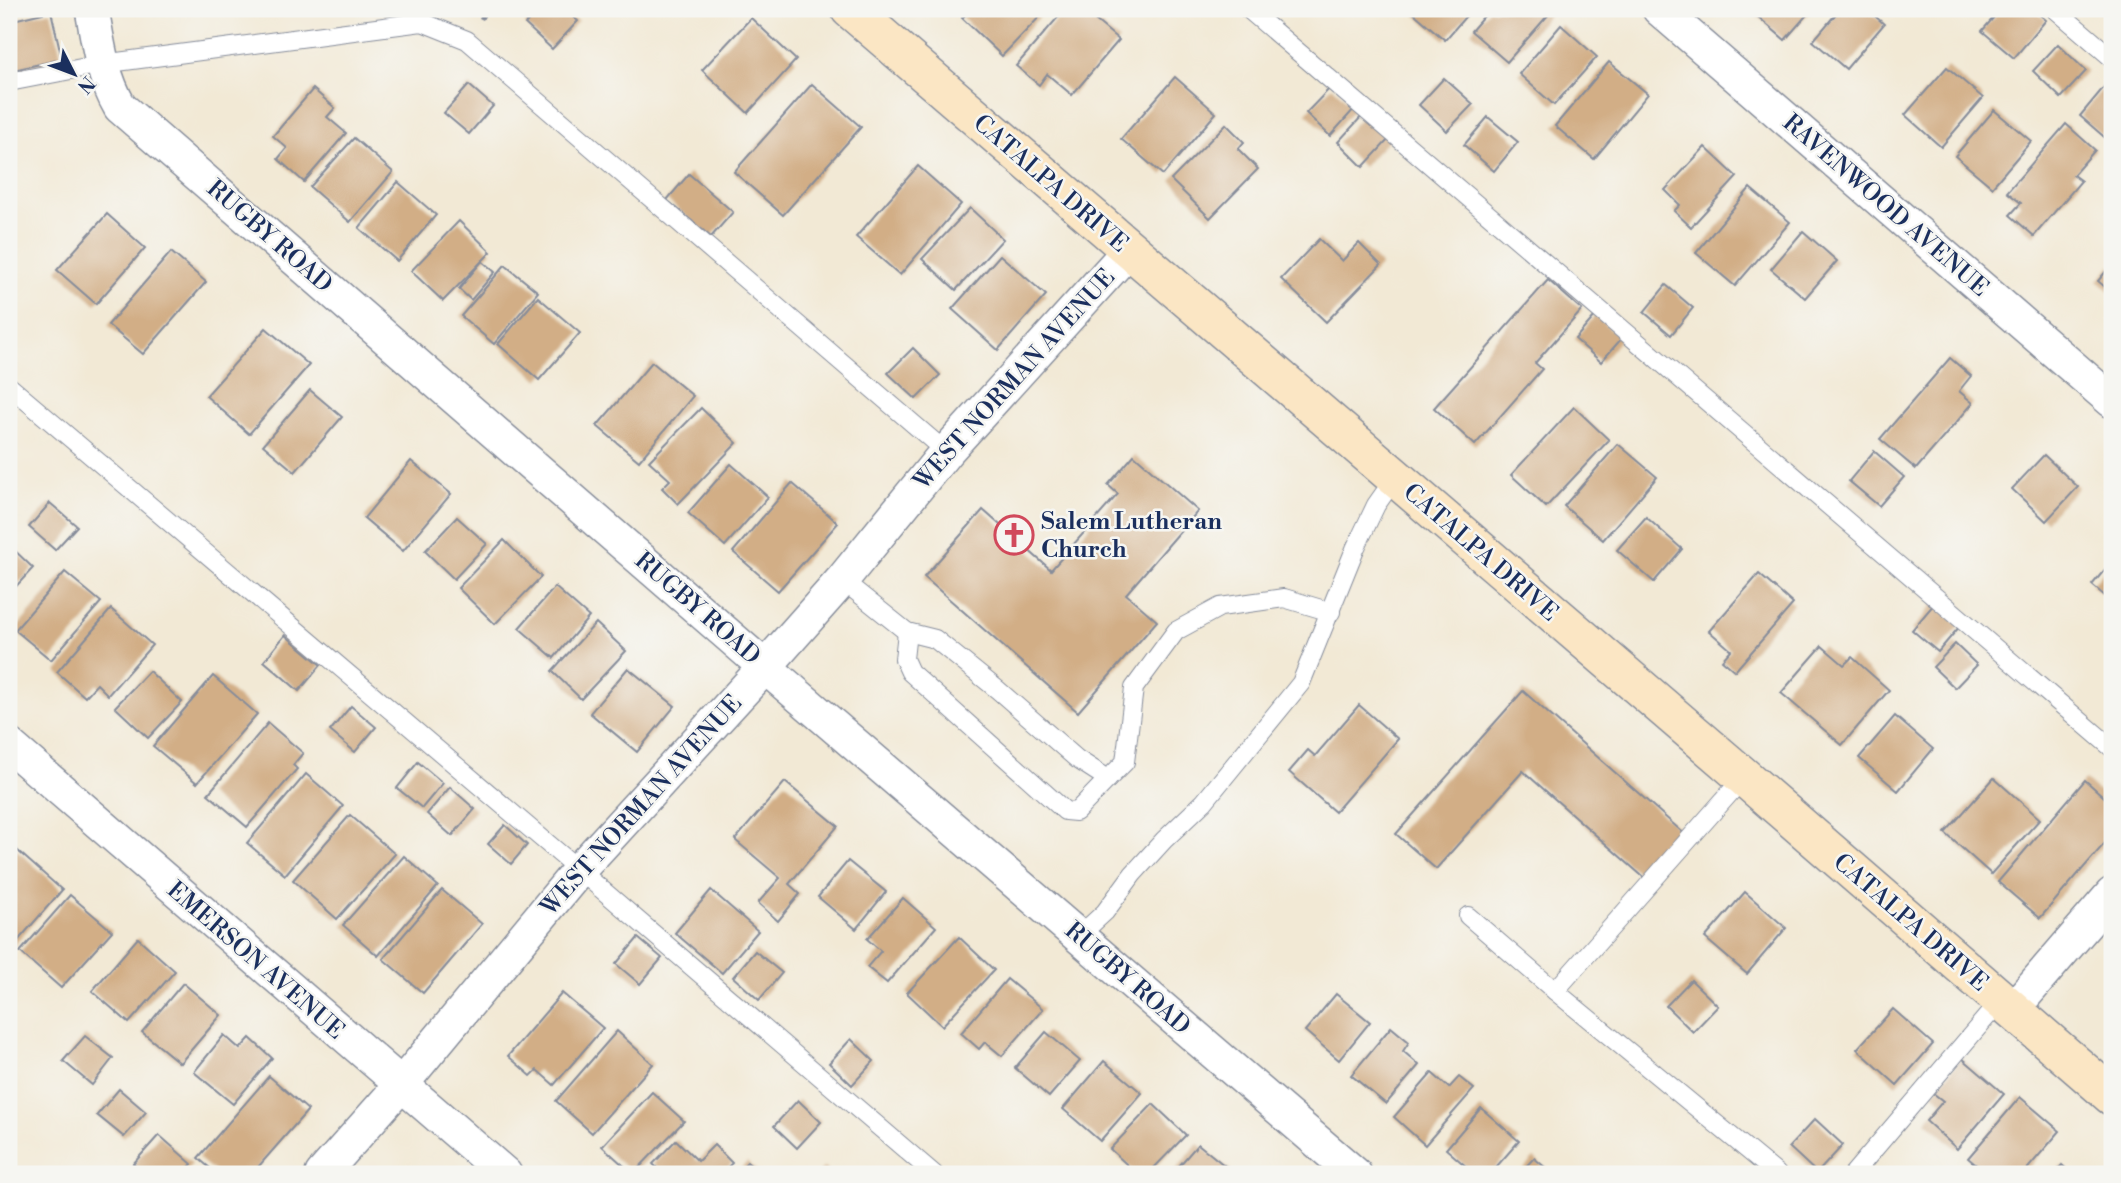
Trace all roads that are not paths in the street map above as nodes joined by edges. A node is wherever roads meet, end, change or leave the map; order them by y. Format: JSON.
{"nodes":[{"id":1,"x":92,"y":9,"type":"edge"},
{"id":2,"x":850,"y":9,"type":"edge"},
{"id":3,"x":1248,"y":9,"type":"edge"},
{"id":4,"x":1659,"y":9,"type":"edge"},
{"id":5,"x":2055,"y":9,"type":"edge"},
{"id":6,"x":2112,"y":58,"type":"edge"},
{"id":7,"x":102,"y":64,"type":"junction"},
{"id":8,"x":9,"y":82,"type":"edge"},
{"id":9,"x":1129,"y":250,"type":"junction"},
{"id":10,"x":9,"y":386,"type":"edge"},
{"id":11,"x":2112,"y":401,"type":"edge"},
{"id":12,"x":946,"y":452,"type":"junction"},
{"id":13,"x":1395,"y":478,"type":"junction"},
{"id":14,"x":842,"y":580,"type":"junction"},
{"id":15,"x":1331,"y":612,"type":"junction"},
{"id":16,"x":907,"y":632,"type":"junction"},
{"id":17,"x":765,"y":667,"type":"junction"},
{"id":18,"x":9,"y":745,"type":"edge"},
{"id":19,"x":2112,"y":748,"type":"edge"},
{"id":20,"x":1744,"y":777,"type":"junction"},
{"id":21,"x":1108,"y":779,"type":"junction"},
{"id":22,"x":579,"y":870,"type":"junction"},
{"id":23,"x":2112,"y":894,"type":"edge"},
{"id":24,"x":1468,"y":916,"type":"dead end"},
{"id":25,"x":1079,"y":936,"type":"junction"},
{"id":26,"x":1555,"y":991,"type":"junction"},
{"id":27,"x":2007,"y":1005,"type":"junction"},
{"id":28,"x":401,"y":1085,"type":"junction"},
{"id":29,"x":2112,"y":1096,"type":"edge"},
{"id":30,"x":322,"y":1174,"type":"edge"},
{"id":31,"x":505,"y":1174,"type":"edge"},
{"id":32,"x":934,"y":1174,"type":"edge"},
{"id":33,"x":1356,"y":1174,"type":"edge"},
{"id":34,"x":1777,"y":1174,"type":"edge"},
{"id":35,"x":1853,"y":1174,"type":"edge"}],
"edges":[{"from":1,"to":7,"type":"street","name":"RUGBY ROAD"},
{"from":2,"to":9,"type":"street","name":"CATALPA DRIVE"},
{"from":3,"to":19,"type":"lane"},
{"from":4,"to":11,"type":"street","name":"RAVENWOOD AVENUE"},
{"from":5,"to":6,"type":"lane"},
{"from":7,"to":8,"type":"lane"},
{"from":7,"to":12,"type":"lane"},
{"from":7,"to":17,"type":"street","name":"RUGBY ROAD"},
{"from":9,"to":12,"type":"street","name":"WEST NORMAN AVENUE"},
{"from":9,"to":13,"type":"street","name":"CATALPA DRIVE"},
{"from":10,"to":22,"type":"lane"},
{"from":12,"to":14,"type":"street","name":"WEST NORMAN AVENUE"},
{"from":13,"to":15,"type":"lane"},
{"from":13,"to":20,"type":"street","name":"CATALPA DRIVE"},
{"from":14,"to":16,"type":"lane"},
{"from":14,"to":17,"type":"street","name":"WEST NORMAN AVENUE"},
{"from":15,"to":21,"type":"lane"},
{"from":15,"to":25,"type":"lane"},
{"from":16,"to":21,"type":"lane"},
{"from":16,"to":21,"type":"lane"},
{"from":17,"to":22,"type":"street","name":"WEST NORMAN AVENUE"},
{"from":17,"to":25,"type":"street","name":"RUGBY ROAD"},
{"from":18,"to":28,"type":"street","name":"EMERSON AVENUE"},
{"from":20,"to":26,"type":"lane"},
{"from":20,"to":27,"type":"street","name":"CATALPA DRIVE"},
{"from":22,"to":28,"type":"street","name":"WEST NORMAN AVENUE"},
{"from":22,"to":32,"type":"lane"},
{"from":23,"to":27,"type":"street"},
{"from":24,"to":26,"type":"lane"},
{"from":25,"to":33,"type":"street","name":"RUGBY ROAD"},
{"from":26,"to":34,"type":"lane"},
{"from":27,"to":29,"type":"street","name":"CATALPA DRIVE"},
{"from":27,"to":35,"type":"lane"},
{"from":28,"to":30,"type":"street","name":"WEST NORMAN AVENUE"},
{"from":28,"to":31,"type":"street","name":"EMERSON AVENUE"}]}
